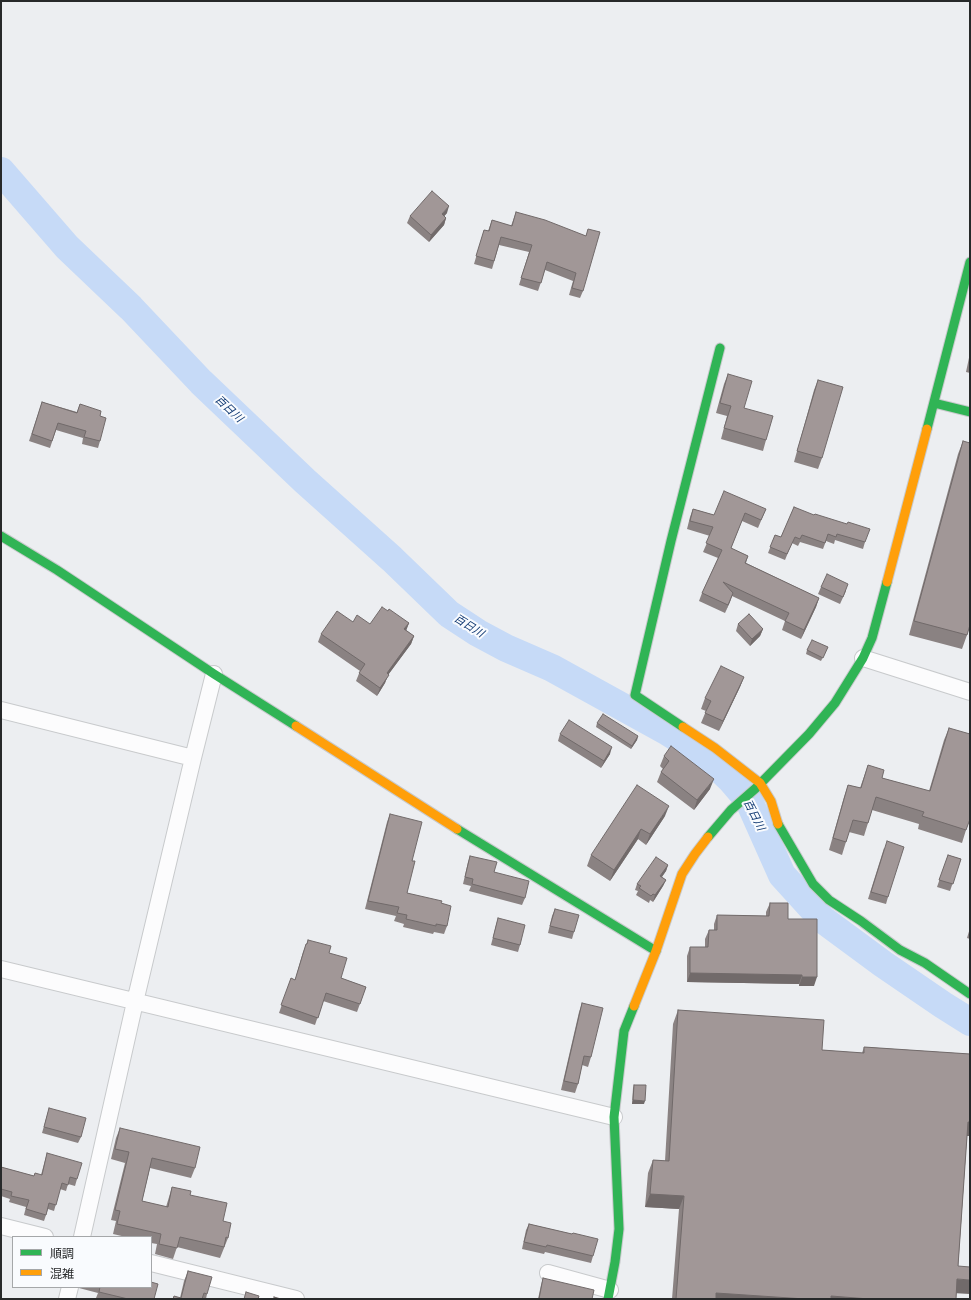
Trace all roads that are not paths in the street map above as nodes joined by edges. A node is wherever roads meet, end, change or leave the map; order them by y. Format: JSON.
{"nodes":[{"id":1,"x":970,"y":262,"type":"edge"},
{"id":2,"x":720,"y":348,"type":"dead end"},
{"id":3,"x":934,"y":403,"type":"junction"},
{"id":4,"x":970,"y":412,"type":"edge"},
{"id":5,"x":1,"y":536,"type":"edge"},
{"id":6,"x":863,"y":658,"type":"junction"},
{"id":7,"x":214,"y":674,"type":"junction"},
{"id":8,"x":970,"y":692,"type":"edge"},
{"id":9,"x":1,"y":710,"type":"edge"},
{"id":10,"x":193,"y":758,"type":"junction"},
{"id":11,"x":758,"y":786,"type":"junction"},
{"id":12,"x":656,"y":950,"type":"junction"},
{"id":13,"x":1,"y":970,"type":"edge"},
{"id":14,"x":970,"y":994,"type":"edge"},
{"id":15,"x":135,"y":1002,"type":"junction"},
{"id":16,"x":614,"y":1117,"type":"junction"},
{"id":17,"x":1,"y":1226,"type":"edge"},
{"id":18,"x":40,"y":1236,"type":"edge"},
{"id":19,"x":82,"y":1236,"type":"edge"},
{"id":20,"x":152,"y":1263,"type":"edge"},
{"id":21,"x":548,"y":1273,"type":"dead end"},
{"id":22,"x":70,"y":1288,"type":"edge"},
{"id":23,"x":609,"y":1294,"type":"edge"},
{"id":24,"x":264,"y":1295,"type":"edge"},
{"id":25,"x":67,"y":1299,"type":"edge"},
{"id":26,"x":296,"y":1299,"type":"edge"}],
"edges":[{"from":1,"to":3,"type":"street"},
{"from":2,"to":11,"type":"street"},
{"from":3,"to":4,"type":"street"},
{"from":3,"to":6,"type":"street"},
{"from":5,"to":7,"type":"street"},
{"from":6,"to":8,"type":"street"},
{"from":6,"to":11,"type":"street"},
{"from":7,"to":10,"type":"street"},
{"from":7,"to":12,"type":"street"},
{"from":9,"to":10,"type":"street"},
{"from":10,"to":15,"type":"street"},
{"from":11,"to":12,"type":"street"},
{"from":11,"to":14,"type":"street"},
{"from":12,"to":16,"type":"street"},
{"from":13,"to":15,"type":"street"},
{"from":15,"to":16,"type":"street"},
{"from":15,"to":19,"type":"street"},
{"from":16,"to":23,"type":"street"},
{"from":17,"to":18,"type":"street"},
{"from":20,"to":24,"type":"street"},
{"from":21,"to":23,"type":"street"},
{"from":22,"to":25,"type":"street"},
{"from":24,"to":26,"type":"street"}]}
